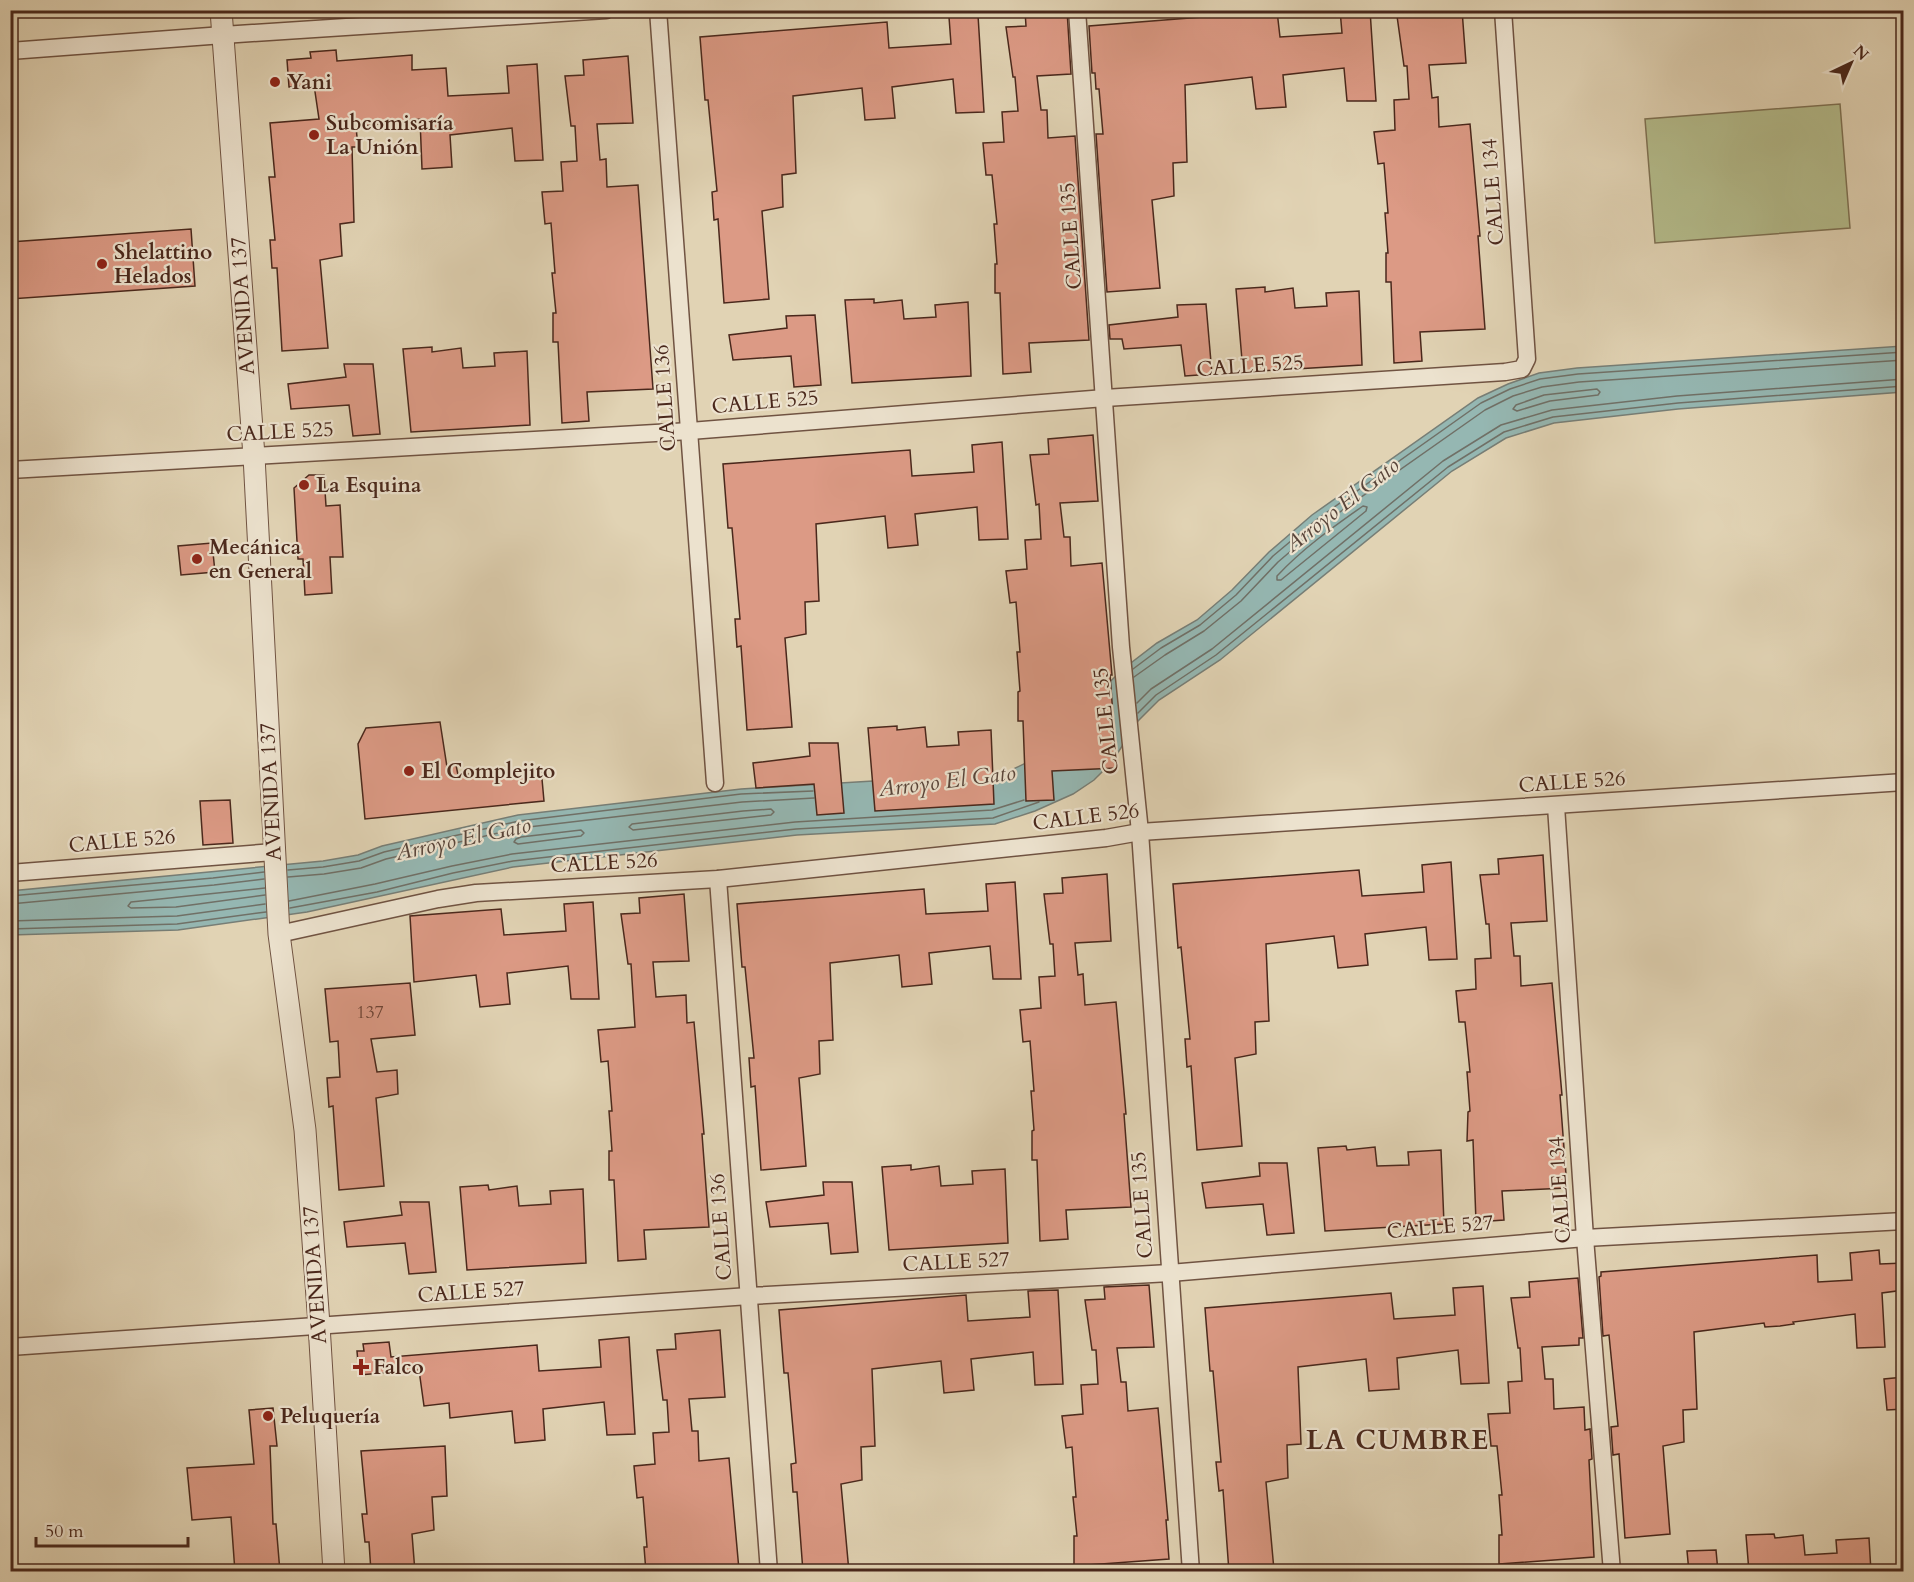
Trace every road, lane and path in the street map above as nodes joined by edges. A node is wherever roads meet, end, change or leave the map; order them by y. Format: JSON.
{"nodes":[{"id":1,"x":221,"y":10,"type":"edge"},
{"id":2,"x":606,"y":10,"type":"edge"},
{"id":3,"x":658,"y":10,"type":"edge"},
{"id":4,"x":1077,"y":10,"type":"edge"},
{"id":5,"x":1503,"y":10,"type":"edge"},
{"id":6,"x":223,"y":35,"type":"junction"},
{"id":7,"x":10,"y":51,"type":"edge"},
{"id":8,"x":1522,"y":369,"type":"joint"},
{"id":9,"x":1105,"y":398,"type":"junction"},
{"id":10,"x":690,"y":431,"type":"junction"},
{"id":11,"x":254,"y":456,"type":"junction"},
{"id":12,"x":10,"y":470,"type":"edge"},
{"id":13,"x":1904,"y":782,"type":"edge"},
{"id":14,"x":715,"y":783,"type":"dead end"},
{"id":15,"x":1556,"y":806,"type":"junction"},
{"id":16,"x":1140,"y":832,"type":"junction"},
{"id":17,"x":274,"y":852,"type":"junction"},
{"id":18,"x":10,"y":873,"type":"edge"},
{"id":19,"x":718,"y":879,"type":"junction"},
{"id":20,"x":279,"y":934,"type":"junction"},
{"id":21,"x":1904,"y":1221,"type":"edge"},
{"id":22,"x":1585,"y":1238,"type":"junction"},
{"id":23,"x":1170,"y":1273,"type":"junction"},
{"id":24,"x":749,"y":1296,"type":"junction"},
{"id":25,"x":319,"y":1325,"type":"junction"},
{"id":26,"x":10,"y":1347,"type":"edge"},
{"id":27,"x":334,"y":1572,"type":"edge"},
{"id":28,"x":769,"y":1572,"type":"edge"},
{"id":29,"x":1191,"y":1572,"type":"edge"},
{"id":30,"x":1612,"y":1572,"type":"edge"}],
"edges":[{"from":1,"to":6,"type":"street","name":"AVENIDA 137"},
{"from":2,"to":6,"type":"street"},
{"from":3,"to":10,"type":"street","name":"CALLE 136"},
{"from":4,"to":9,"type":"street","name":"CALLE 135"},
{"from":5,"to":8,"type":"street","name":"CALLE 134"},
{"from":6,"to":7,"type":"street"},
{"from":6,"to":11,"type":"street","name":"AVENIDA 137"},
{"from":8,"to":9,"type":"street","name":"CALLE 525"},
{"from":9,"to":10,"type":"street","name":"CALLE 525"},
{"from":9,"to":16,"type":"street","name":"CALLE 135"},
{"from":10,"to":11,"type":"street","name":"CALLE 525"},
{"from":10,"to":14,"type":"street","name":"CALLE 136"},
{"from":11,"to":12,"type":"street","name":"CALLE 525"},
{"from":11,"to":17,"type":"street","name":"AVENIDA 137"},
{"from":13,"to":15,"type":"street","name":"CALLE 526"},
{"from":15,"to":16,"type":"street","name":"CALLE 526"},
{"from":15,"to":22,"type":"street","name":"CALLE 134"},
{"from":16,"to":19,"type":"street","name":"CALLE 526"},
{"from":16,"to":23,"type":"street","name":"CALLE 135"},
{"from":17,"to":18,"type":"street","name":"CALLE 526"},
{"from":17,"to":20,"type":"street","name":"AVENIDA 137"},
{"from":19,"to":20,"type":"street","name":"CALLE 526"},
{"from":19,"to":24,"type":"street","name":"CALLE 136"},
{"from":20,"to":25,"type":"street","name":"AVENIDA 137"},
{"from":21,"to":22,"type":"street","name":"CALLE 527"},
{"from":22,"to":23,"type":"street","name":"CALLE 527"},
{"from":22,"to":30,"type":"street","name":"CALLE 134"},
{"from":23,"to":24,"type":"street","name":"CALLE 527"},
{"from":23,"to":29,"type":"street","name":"CALLE 135"},
{"from":24,"to":25,"type":"street","name":"CALLE 527"},
{"from":24,"to":28,"type":"street","name":"CALLE 136"},
{"from":25,"to":26,"type":"street","name":"CALLE 527"},
{"from":25,"to":27,"type":"street","name":"AVENIDA 137"}]}
